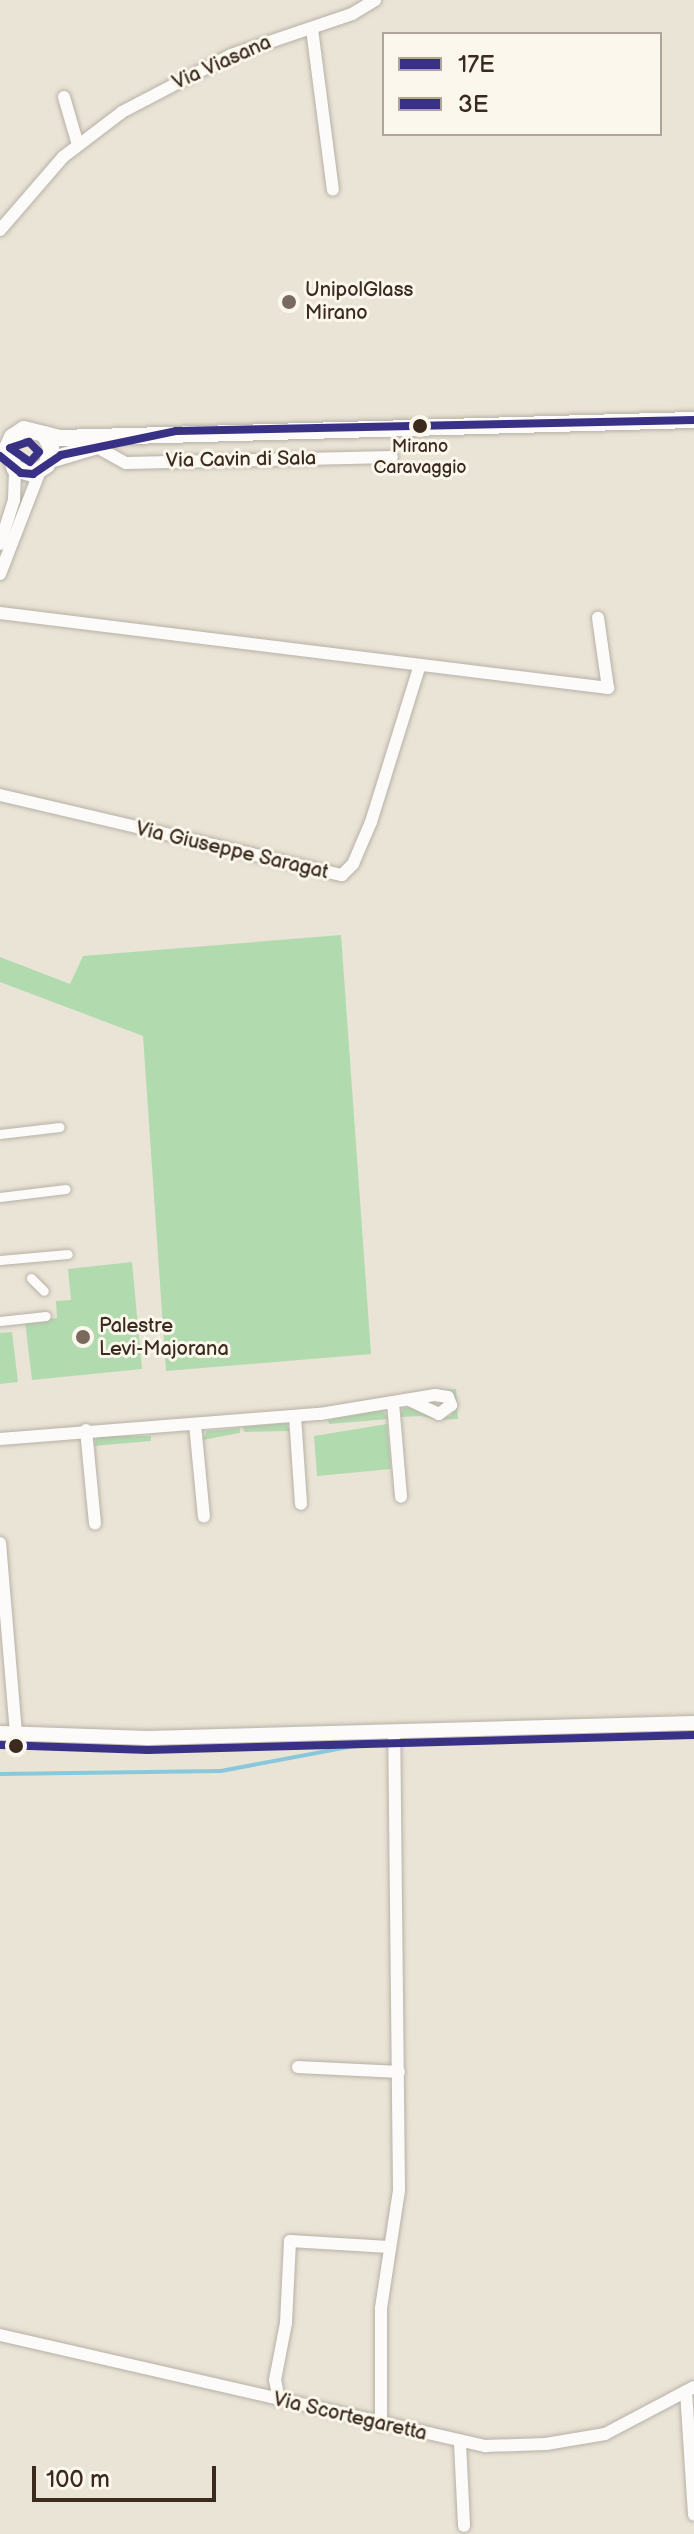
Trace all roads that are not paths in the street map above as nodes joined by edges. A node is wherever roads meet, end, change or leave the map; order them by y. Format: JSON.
{"nodes":[{"id":1,"x":375,"y":0,"type":"edge"},
{"id":2,"x":312,"y":29,"type":"junction"},
{"id":3,"x":64,"y":97,"type":"dead end"},
{"id":4,"x":78,"y":145,"type":"junction"},
{"id":5,"x":333,"y":190,"type":"dead end"},
{"id":6,"x":0,"y":230,"type":"edge"},
{"id":7,"x":694,"y":420,"type":"edge"},
{"id":8,"x":176,"y":431,"type":"junction"},
{"id":9,"x":44,"y":434,"type":"junction"},
{"id":10,"x":6,"y":438,"type":"edge"},
{"id":11,"x":95,"y":446,"type":"junction"},
{"id":12,"x":392,"y":457,"type":"dead end"},
{"id":13,"x":8,"y":462,"type":"edge"},
{"id":14,"x":45,"y":466,"type":"junction"},
{"id":15,"x":0,"y":544,"type":"edge"},
{"id":16,"x":0,"y":574,"type":"edge"},
{"id":17,"x":0,"y":613,"type":"edge"},
{"id":18,"x":598,"y":618,"type":"dead end"},
{"id":19,"x":419,"y":668,"type":"junction"},
{"id":20,"x":0,"y":795,"type":"edge"},
{"id":21,"x":60,"y":1127,"type":"dead end"},
{"id":22,"x":0,"y":1134,"type":"edge"},
{"id":23,"x":66,"y":1189,"type":"dead end"},
{"id":24,"x":0,"y":1197,"type":"edge"},
{"id":25,"x":68,"y":1254,"type":"dead end"},
{"id":26,"x":0,"y":1260,"type":"edge"},
{"id":27,"x":31,"y":1278,"type":"dead end"},
{"id":28,"x":44,"y":1291,"type":"dead end"},
{"id":29,"x":46,"y":1316,"type":"dead end"},
{"id":30,"x":0,"y":1321,"type":"edge"},
{"id":31,"x":411,"y":1401,"type":"dead end"},
{"id":32,"x":393,"y":1403,"type":"junction"},
{"id":33,"x":295,"y":1416,"type":"junction"},
{"id":34,"x":195,"y":1424,"type":"junction"},
{"id":35,"x":86,"y":1430,"type":"junction"},
{"id":36,"x":0,"y":1439,"type":"edge"},
{"id":37,"x":401,"y":1497,"type":"dead end"},
{"id":38,"x":301,"y":1504,"type":"dead end"},
{"id":39,"x":204,"y":1517,"type":"dead end"},
{"id":40,"x":95,"y":1524,"type":"dead end"},
{"id":41,"x":0,"y":1543,"type":"edge"},
{"id":42,"x":694,"y":1723,"type":"edge"},
{"id":43,"x":394,"y":1731,"type":"junction"},
{"id":44,"x":0,"y":1733,"type":"edge"},
{"id":45,"x":16,"y":1735,"type":"junction"},
{"id":46,"x":298,"y":2067,"type":"dead end"},
{"id":47,"x":399,"y":2072,"type":"junction"},
{"id":48,"x":389,"y":2247,"type":"junction"},
{"id":49,"x":0,"y":2335,"type":"edge"},
{"id":50,"x":690,"y":2389,"type":"edge"},
{"id":51,"x":279,"y":2400,"type":"junction"},
{"id":52,"x":381,"y":2425,"type":"junction"},
{"id":53,"x":460,"y":2443,"type":"junction"},
{"id":54,"x":694,"y":2515,"type":"edge"},
{"id":55,"x":464,"y":2526,"type":"dead end"}],
"edges":[{"from":1,"to":2,"type":"street","name":"Via Viasana"},
{"from":2,"to":4,"type":"street","name":"Via Viasana"},
{"from":2,"to":5,"type":"street"},
{"from":3,"to":4,"type":"street"},
{"from":4,"to":6,"type":"street","name":"Via Viasana"},
{"from":7,"to":8,"type":"main road","name":"Via Cavin di Sala"},
{"from":8,"to":9,"type":"main road","name":"Via Cavin di Sala"},
{"from":8,"to":11,"type":"main road","name":"Via Cavin di Sala"},
{"from":9,"to":10,"type":"main road"},
{"from":9,"to":14,"type":"main road"},
{"from":10,"to":13,"type":"main road"},
{"from":11,"to":12,"type":"street","name":"Via Cavin di Sala"},
{"from":11,"to":14,"type":"main road","name":"Via Cavin di Sala"},
{"from":13,"to":14,"type":"main road"},
{"from":13,"to":15,"type":"street"},
{"from":14,"to":16,"type":"street"},
{"from":17,"to":19,"type":"street"},
{"from":18,"to":19,"type":"street"},
{"from":19,"to":20,"type":"street","name":"Via Giuseppe Saragat"},
{"from":21,"to":22,"type":"street"},
{"from":23,"to":24,"type":"street"},
{"from":25,"to":26,"type":"street"},
{"from":27,"to":28,"type":"street"},
{"from":29,"to":30,"type":"street"},
{"from":31,"to":32,"type":"street"},
{"from":32,"to":33,"type":"street"},
{"from":32,"to":37,"type":"street"},
{"from":33,"to":34,"type":"street"},
{"from":33,"to":38,"type":"street"},
{"from":34,"to":35,"type":"street"},
{"from":34,"to":39,"type":"street"},
{"from":35,"to":36,"type":"street"},
{"from":35,"to":40,"type":"street"},
{"from":41,"to":45,"type":"street"},
{"from":42,"to":43,"type":"street"},
{"from":43,"to":45,"type":"street"},
{"from":43,"to":47,"type":"street"},
{"from":44,"to":45,"type":"street"},
{"from":46,"to":47,"type":"street"},
{"from":47,"to":48,"type":"street"},
{"from":48,"to":51,"type":"street"},
{"from":48,"to":52,"type":"street"},
{"from":49,"to":51,"type":"street","name":"Via Scortegaretta"},
{"from":50,"to":53,"type":"street","name":"Via Scortegaretta"},
{"from":50,"to":54,"type":"street"},
{"from":51,"to":52,"type":"street","name":"Via Scortegaretta"},
{"from":52,"to":53,"type":"street","name":"Via Scortegaretta"},
{"from":53,"to":55,"type":"street"}]}
